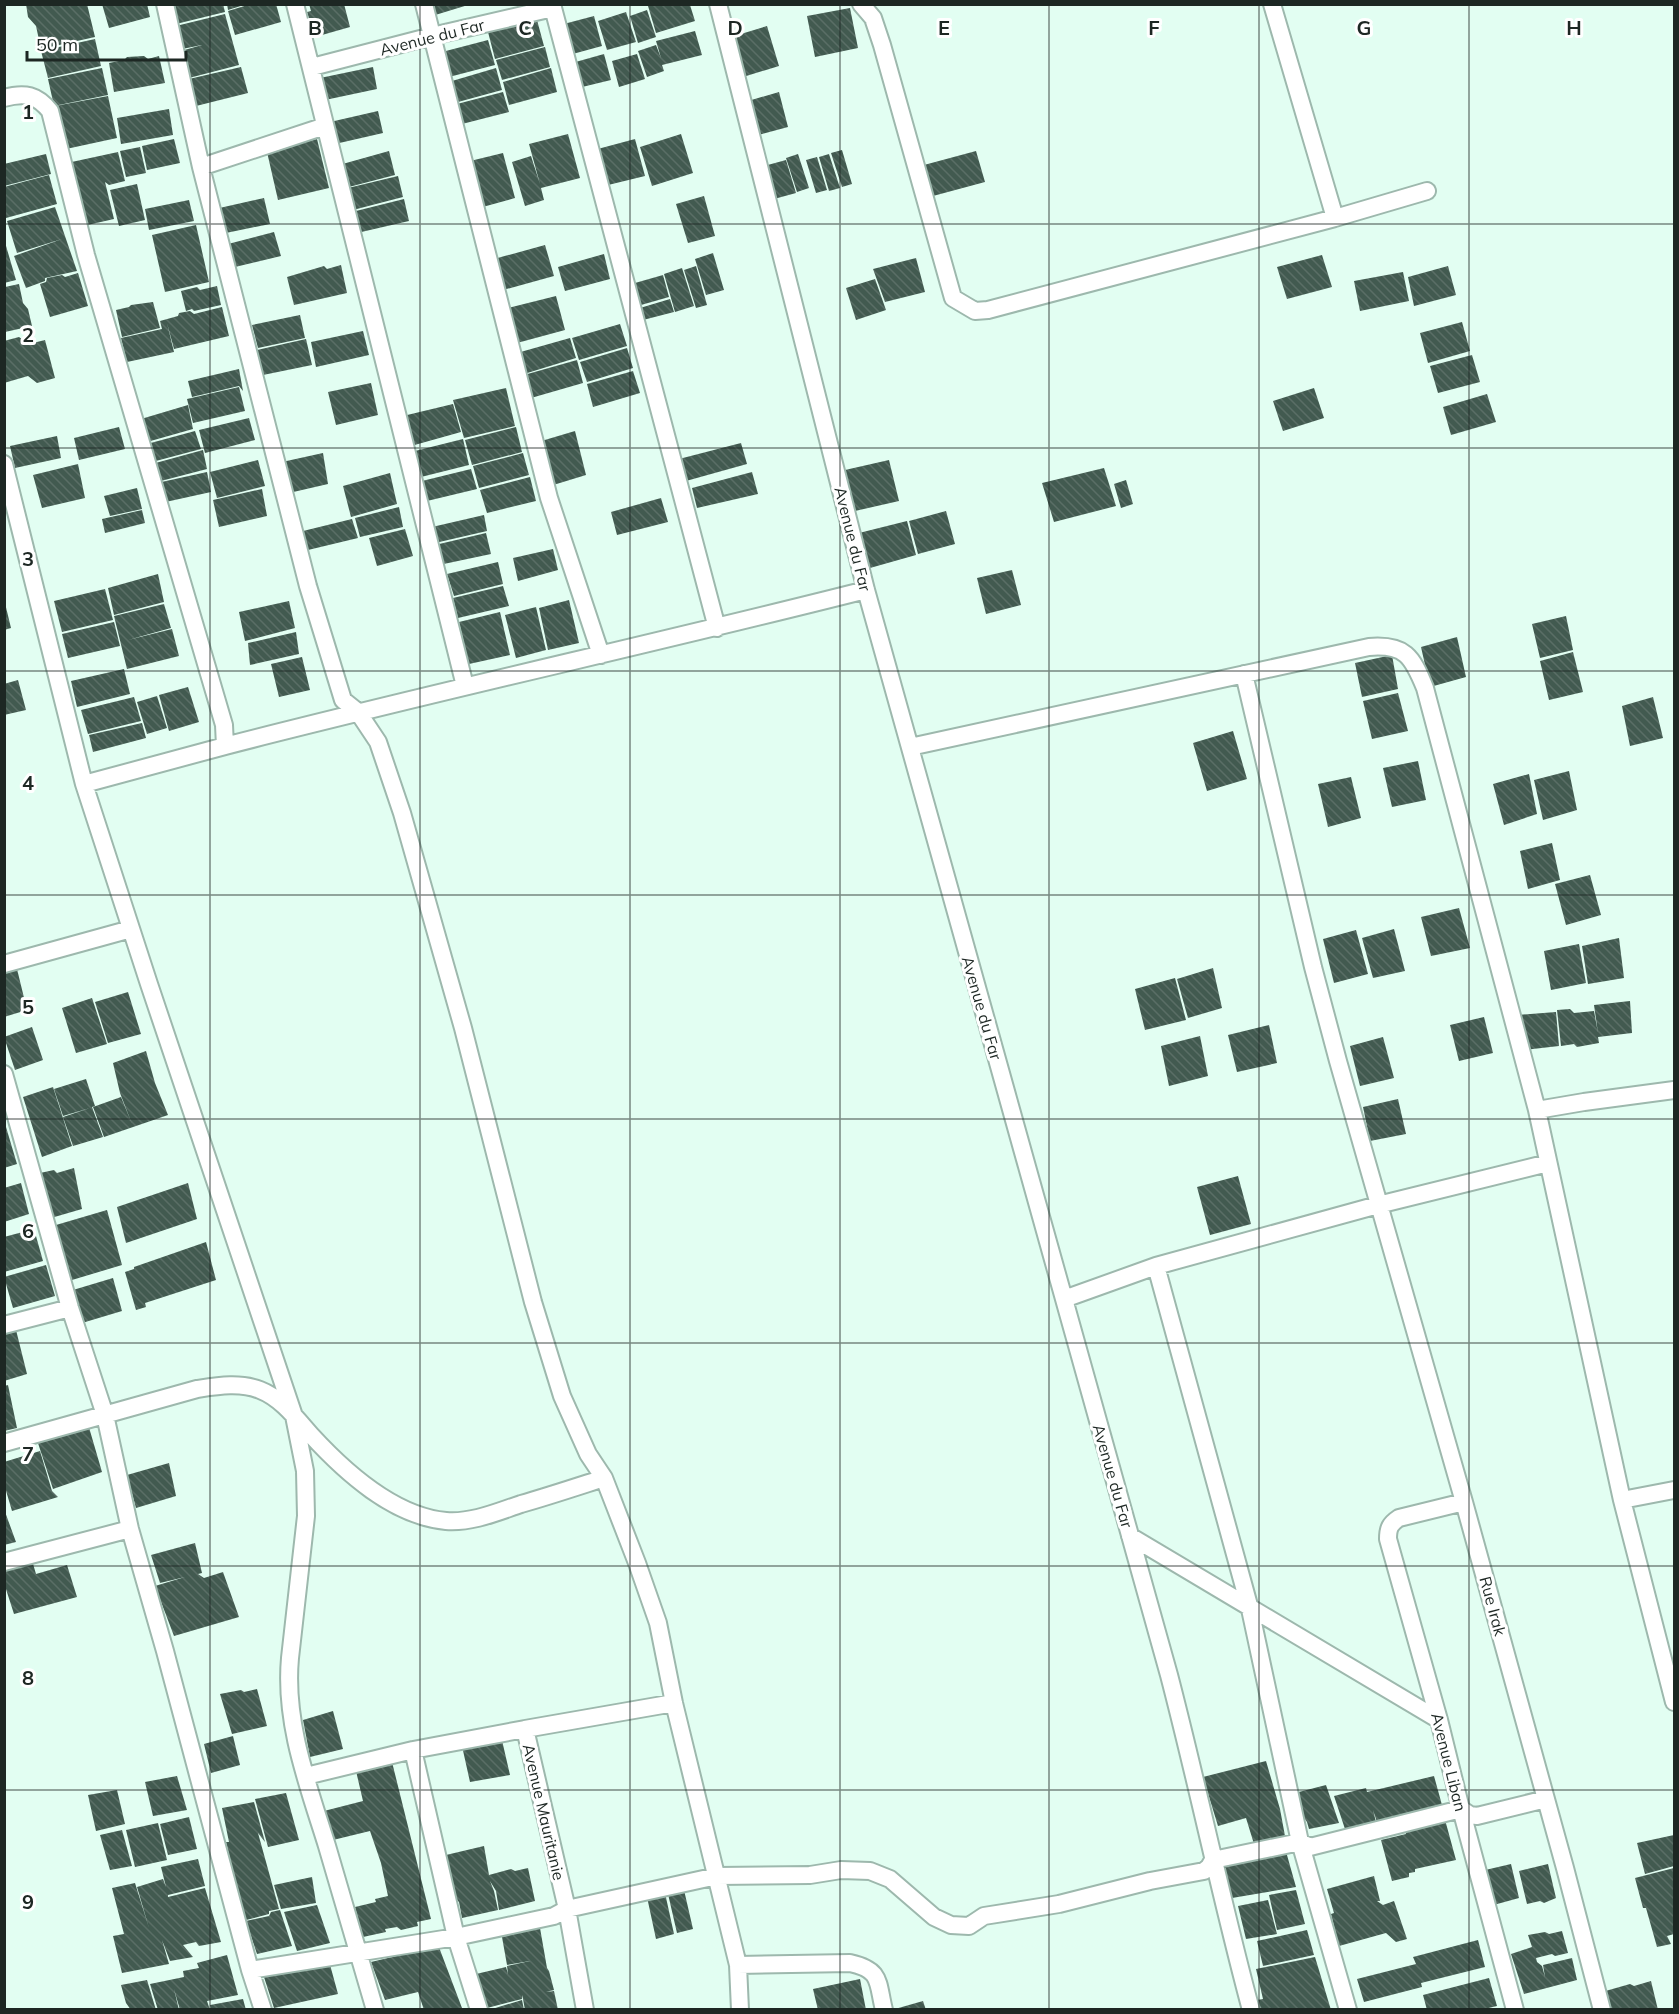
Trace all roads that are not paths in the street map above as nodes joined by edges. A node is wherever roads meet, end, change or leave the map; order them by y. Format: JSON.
{"nodes":[{"id":1,"x":165,"y":4,"type":"edge"},
{"id":2,"x":295,"y":4,"type":"edge"},
{"id":3,"x":424,"y":4,"type":"edge"},
{"id":4,"x":718,"y":4,"type":"edge"},
{"id":5,"x":861,"y":4,"type":"edge"},
{"id":6,"x":1272,"y":4,"type":"edge"},
{"id":7,"x":553,"y":6,"type":"edge"},
{"id":8,"x":432,"y":36,"type":"junction"},
{"id":9,"x":312,"y":68,"type":"junction"},
{"id":10,"x":4,"y":98,"type":"edge"},
{"id":11,"x":325,"y":126,"type":"junction"},
{"id":12,"x":201,"y":167,"type":"junction"},
{"id":13,"x":1427,"y":190,"type":"dead end"},
{"id":14,"x":1335,"y":218,"type":"junction"},
{"id":15,"x":4,"y":464,"type":"edge"},
{"id":16,"x":866,"y":590,"type":"junction"},
{"id":17,"x":717,"y":628,"type":"junction"},
{"id":18,"x":601,"y":655,"type":"junction"},
{"id":19,"x":1244,"y":674,"type":"junction"},
{"id":20,"x":465,"y":686,"type":"junction"},
{"id":21,"x":358,"y":712,"type":"junction"},
{"id":22,"x":225,"y":746,"type":"junction"},
{"id":23,"x":910,"y":747,"type":"junction"},
{"id":24,"x":84,"y":784,"type":"junction"},
{"id":25,"x":131,"y":929,"type":"junction"},
{"id":26,"x":4,"y":964,"type":"edge"},
{"id":27,"x":4,"y":1074,"type":"edge"},
{"id":28,"x":1674,"y":1090,"type":"edge"},
{"id":29,"x":1537,"y":1110,"type":"junction"},
{"id":30,"x":1548,"y":1163,"type":"junction"},
{"id":31,"x":1378,"y":1205,"type":"junction"},
{"id":32,"x":1156,"y":1266,"type":"junction"},
{"id":33,"x":1064,"y":1299,"type":"junction"},
{"id":34,"x":70,"y":1308,"type":"junction"},
{"id":35,"x":4,"y":1325,"type":"edge"},
{"id":36,"x":105,"y":1415,"type":"junction"},
{"id":37,"x":294,"y":1416,"type":"junction"},
{"id":38,"x":4,"y":1443,"type":"edge"},
{"id":39,"x":604,"y":1478,"type":"junction"},
{"id":40,"x":1674,"y":1490,"type":"edge"},
{"id":41,"x":1622,"y":1500,"type":"junction"},
{"id":42,"x":1464,"y":1502,"type":"junction"},
{"id":43,"x":130,"y":1529,"type":"junction"},
{"id":44,"x":1130,"y":1536,"type":"junction"},
{"id":45,"x":4,"y":1562,"type":"edge"},
{"id":46,"x":1250,"y":1608,"type":"junction"},
{"id":47,"x":1674,"y":1702,"type":"edge"},
{"id":48,"x":674,"y":1703,"type":"junction"},
{"id":49,"x":1438,"y":1720,"type":"junction"},
{"id":50,"x":525,"y":1729,"type":"junction"},
{"id":51,"x":413,"y":1750,"type":"junction"},
{"id":52,"x":306,"y":1776,"type":"junction"},
{"id":53,"x":1546,"y":1799,"type":"junction"},
{"id":54,"x":1461,"y":1809,"type":"junction"},
{"id":55,"x":1300,"y":1842,"type":"junction"},
{"id":56,"x":1213,"y":1860,"type":"junction"},
{"id":57,"x":717,"y":1876,"type":"junction"},
{"id":58,"x":567,"y":1909,"type":"junction"},
{"id":59,"x":456,"y":1936,"type":"junction"},
{"id":60,"x":358,"y":1953,"type":"junction"},
{"id":61,"x":738,"y":1965,"type":"junction"},
{"id":62,"x":250,"y":1970,"type":"junction"},
{"id":63,"x":263,"y":2010,"type":"edge"},
{"id":64,"x":375,"y":2010,"type":"edge"},
{"id":65,"x":479,"y":2010,"type":"edge"},
{"id":66,"x":585,"y":2010,"type":"edge"},
{"id":67,"x":740,"y":2010,"type":"edge"},
{"id":68,"x":884,"y":2010,"type":"edge"},
{"id":69,"x":1251,"y":2010,"type":"edge"},
{"id":70,"x":1348,"y":2010,"type":"edge"},
{"id":71,"x":1515,"y":2010,"type":"edge"},
{"id":72,"x":1602,"y":2010,"type":"edge"}],
"edges":[{"from":1,"to":12,"type":"street"},
{"from":2,"to":9,"type":"street"},
{"from":3,"to":8,"type":"street"},
{"from":4,"to":16,"type":"street","name":"Avenue du Far"},
{"from":5,"to":14,"type":"street"},
{"from":6,"to":14,"type":"street"},
{"from":7,"to":8,"type":"street","name":"Avenue du Far"},
{"from":7,"to":17,"type":"street"},
{"from":8,"to":9,"type":"street","name":"Avenue du Far"},
{"from":8,"to":18,"type":"street"},
{"from":9,"to":11,"type":"street"},
{"from":10,"to":22,"type":"street"},
{"from":11,"to":12,"type":"street"},
{"from":11,"to":20,"type":"street"},
{"from":12,"to":21,"type":"street"},
{"from":13,"to":14,"type":"street"},
{"from":15,"to":24,"type":"street"},
{"from":16,"to":17,"type":"street"},
{"from":16,"to":23,"type":"street","name":"Avenue du Far"},
{"from":17,"to":18,"type":"street"},
{"from":18,"to":20,"type":"street"},
{"from":19,"to":23,"type":"street"},
{"from":19,"to":29,"type":"street"},
{"from":19,"to":31,"type":"street","name":"Rue Irak"},
{"from":20,"to":21,"type":"street"},
{"from":21,"to":22,"type":"street"},
{"from":21,"to":39,"type":"street"},
{"from":22,"to":24,"type":"street"},
{"from":23,"to":33,"type":"street","name":"Avenue du Far"},
{"from":24,"to":25,"type":"street"},
{"from":25,"to":26,"type":"street"},
{"from":25,"to":37,"type":"street"},
{"from":27,"to":34,"type":"street"},
{"from":28,"to":29,"type":"street"},
{"from":29,"to":30,"type":"street"},
{"from":30,"to":31,"type":"street"},
{"from":30,"to":41,"type":"street"},
{"from":31,"to":32,"type":"street"},
{"from":31,"to":42,"type":"street","name":"Rue Irak"},
{"from":32,"to":33,"type":"street"},
{"from":32,"to":46,"type":"street"},
{"from":33,"to":44,"type":"street","name":"Avenue du Far"},
{"from":34,"to":35,"type":"street"},
{"from":34,"to":36,"type":"street"},
{"from":36,"to":37,"type":"street"},
{"from":36,"to":38,"type":"street"},
{"from":36,"to":43,"type":"street"},
{"from":37,"to":39,"type":"street"},
{"from":37,"to":52,"type":"street"},
{"from":39,"to":48,"type":"street"},
{"from":40,"to":41,"type":"street"},
{"from":41,"to":47,"type":"street"},
{"from":42,"to":49,"type":"street","name":"Avenue Liban"},
{"from":42,"to":53,"type":"street","name":"Rue Irak"},
{"from":43,"to":45,"type":"street"},
{"from":43,"to":62,"type":"street"},
{"from":44,"to":46,"type":"street"},
{"from":44,"to":56,"type":"street","name":"Avenue du Far"},
{"from":46,"to":49,"type":"street"},
{"from":46,"to":55,"type":"street"},
{"from":48,"to":50,"type":"street"},
{"from":48,"to":57,"type":"street"},
{"from":49,"to":54,"type":"street","name":"Avenue Liban"},
{"from":50,"to":51,"type":"street","name":"Avenue Mauritanie"},
{"from":50,"to":58,"type":"street","name":"Avenue Mauritanie"},
{"from":51,"to":52,"type":"street","name":"Avenue Mauritanie"},
{"from":51,"to":59,"type":"street"},
{"from":52,"to":60,"type":"street"},
{"from":53,"to":54,"type":"street"},
{"from":53,"to":72,"type":"street","name":"Rue Irak"},
{"from":54,"to":55,"type":"street"},
{"from":54,"to":71,"type":"street","name":"Avenue Liban"},
{"from":55,"to":56,"type":"street"},
{"from":55,"to":70,"type":"street"},
{"from":56,"to":57,"type":"street"},
{"from":56,"to":69,"type":"street","name":"Avenue du Far"},
{"from":57,"to":58,"type":"street"},
{"from":57,"to":61,"type":"street"},
{"from":58,"to":59,"type":"street"},
{"from":58,"to":66,"type":"street","name":"Avenue Mauritanie"},
{"from":59,"to":60,"type":"street"},
{"from":59,"to":65,"type":"street"},
{"from":60,"to":62,"type":"street"},
{"from":60,"to":64,"type":"street"},
{"from":61,"to":67,"type":"street"},
{"from":61,"to":68,"type":"street"},
{"from":62,"to":63,"type":"street"}]}
